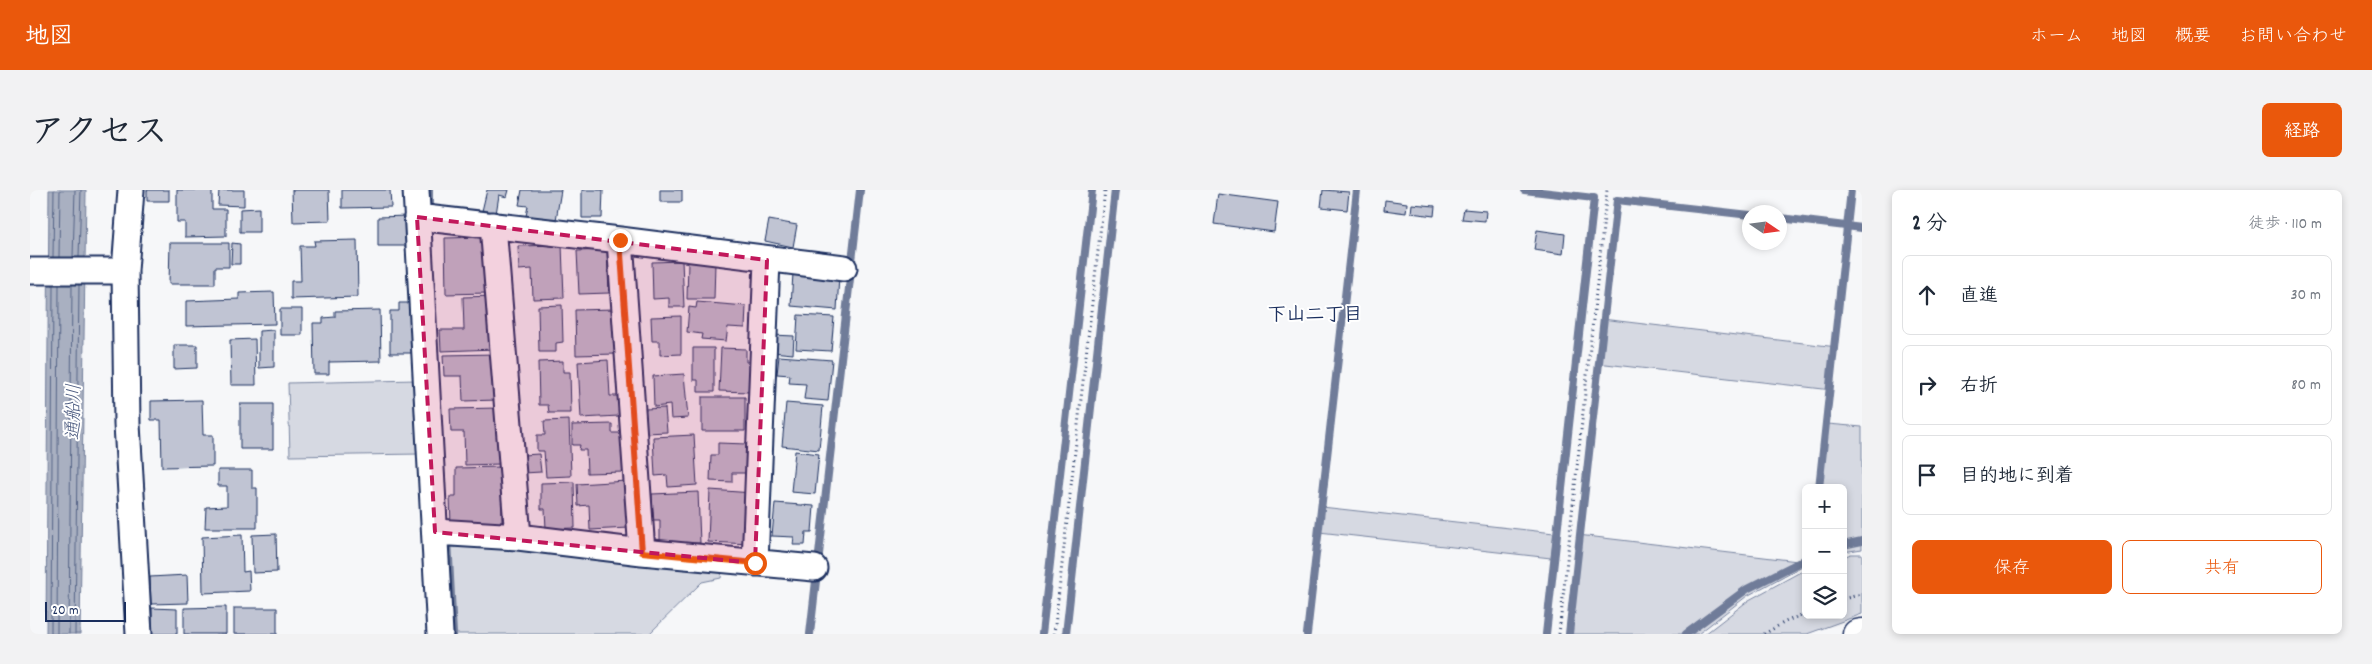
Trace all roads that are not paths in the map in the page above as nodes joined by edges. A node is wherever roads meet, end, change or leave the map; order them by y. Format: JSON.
{"nodes":[{"id":1,"x":131,"y":190,"type":"edge"},
{"id":2,"x":416,"y":190,"type":"edge"},
{"id":3,"x":417,"y":217,"type":"junction"},
{"id":4,"x":493,"y":226,"type":"junction"},
{"id":5,"x":620,"y":240,"type":"junction"},
{"id":6,"x":767,"y":260,"type":"junction"},
{"id":7,"x":844,"y":268,"type":"dead end"},
{"id":8,"x":30,"y":271,"type":"edge"},
{"id":9,"x":120,"y":271,"type":"junction"},
{"id":10,"x":436,"y":532,"type":"junction"},
{"id":11,"x":518,"y":537,"type":"junction"},
{"id":12,"x":642,"y":552,"type":"junction"},
{"id":13,"x":755,"y":563,"type":"junction"},
{"id":14,"x":814,"y":568,"type":"dead end"},
{"id":15,"x":1862,"y":632,"type":"edge"},
{"id":16,"x":139,"y":634,"type":"edge"},
{"id":17,"x":440,"y":634,"type":"edge"},
{"id":18,"x":1857,"y":634,"type":"edge"}],
"edges":[{"from":1,"to":9,"type":"street"},
{"from":2,"to":3,"type":"street"},
{"from":3,"to":4,"type":"street"},
{"from":3,"to":10,"type":"street"},
{"from":4,"to":5,"type":"street"},
{"from":4,"to":11,"type":"street"},
{"from":5,"to":6,"type":"street"},
{"from":5,"to":12,"type":"street"},
{"from":6,"to":7,"type":"street"},
{"from":6,"to":13,"type":"street"},
{"from":8,"to":9,"type":"street"},
{"from":9,"to":16,"type":"street"},
{"from":10,"to":11,"type":"street"},
{"from":10,"to":17,"type":"street"},
{"from":11,"to":12,"type":"street"},
{"from":12,"to":13,"type":"street"},
{"from":13,"to":14,"type":"street"},
{"from":15,"to":18,"type":"street"}]}
